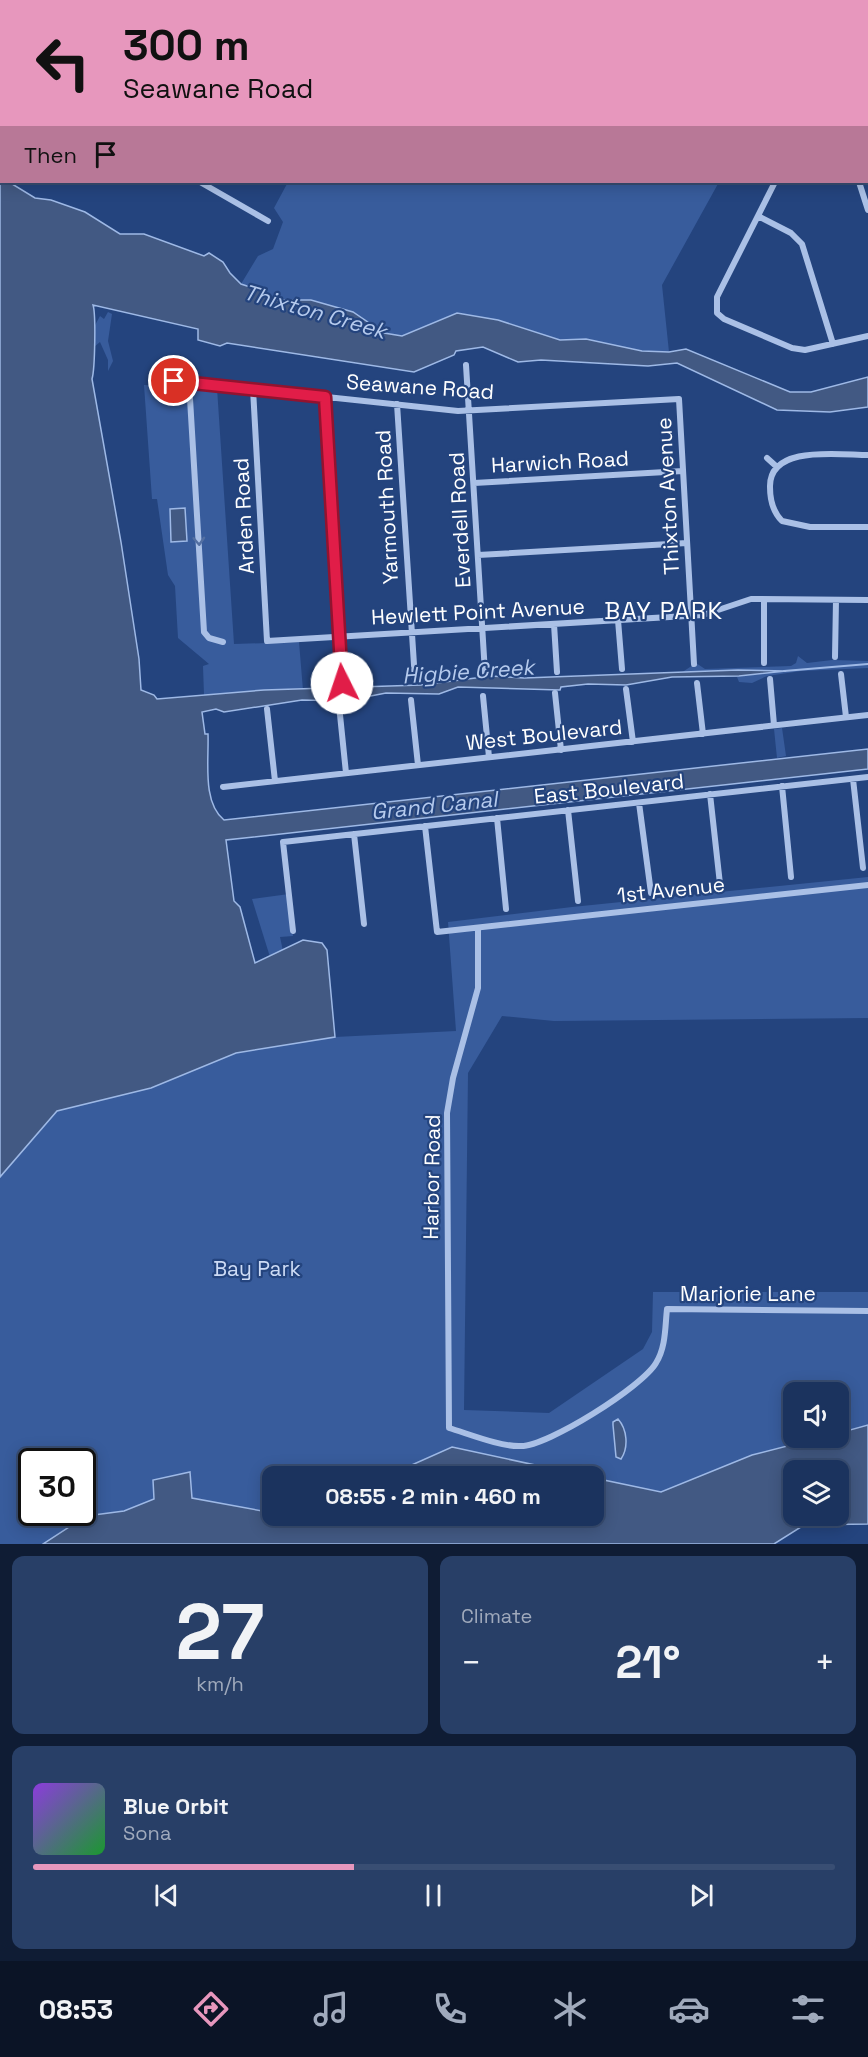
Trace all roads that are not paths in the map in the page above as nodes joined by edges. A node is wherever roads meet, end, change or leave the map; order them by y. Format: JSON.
{"nodes":[{"id":1,"x":202,"y":183,"type":"edge"},
{"id":2,"x":774,"y":183,"type":"edge"},
{"id":3,"x":860,"y":183,"type":"edge"},
{"id":4,"x":868,"y":210,"type":"edge"},
{"id":5,"x":758,"y":216,"type":"junction"},
{"id":6,"x":268,"y":221,"type":"dead end"},
{"id":7,"x":868,"y":336,"type":"edge"},
{"id":8,"x":833,"y":344,"type":"junction"},
{"id":9,"x":466,"y":365,"type":"dead end"},
{"id":10,"x":159,"y":379,"type":"dead end"},
{"id":11,"x":189,"y":382,"type":"junction"},
{"id":12,"x":253,"y":389,"type":"junction"},
{"id":13,"x":325,"y":397,"type":"junction"},
{"id":14,"x":679,"y":399,"type":"joint"},
{"id":15,"x":398,"y":404,"type":"junction"},
{"id":16,"x":470,"y":410,"type":"junction"},
{"id":17,"x":868,"y":455,"type":"edge"},
{"id":18,"x":767,"y":458,"type":"dead end"},
{"id":19,"x":777,"y":467,"type":"junction"},
{"id":20,"x":683,"y":471,"type":"junction"},
{"id":21,"x":474,"y":483,"type":"junction"},
{"id":22,"x":868,"y":527,"type":"edge"},
{"id":23,"x":687,"y":543,"type":"junction"},
{"id":24,"x":478,"y":555,"type":"junction"},
{"id":25,"x":764,"y":600,"type":"junction"},
{"id":26,"x":836,"y":600,"type":"junction"},
{"id":27,"x":868,"y":600,"type":"edge"},
{"id":28,"x":691,"y":615,"type":"junction"},
{"id":29,"x":618,"y":620,"type":"junction"},
{"id":30,"x":554,"y":624,"type":"junction"},
{"id":31,"x":482,"y":628,"type":"junction"},
{"id":32,"x":411,"y":632,"type":"junction"},
{"id":33,"x":339,"y":636,"type":"junction"},
{"id":34,"x":267,"y":641,"type":"joint"},
{"id":35,"x":223,"y":642,"type":"dead end"},
{"id":36,"x":835,"y":657,"type":"dead end"},
{"id":37,"x":694,"y":663,"type":"dead end"},
{"id":38,"x":764,"y":663,"type":"dead end"},
{"id":39,"x":622,"y":669,"type":"dead end"},
{"id":40,"x":557,"y":672,"type":"dead end"},
{"id":41,"x":485,"y":673,"type":"dead end"},
{"id":42,"x":841,"y":674,"type":"dead end"},
{"id":43,"x":770,"y":679,"type":"dead end"},
{"id":44,"x":415,"y":680,"type":"dead end"},
{"id":45,"x":697,"y":682,"type":"dead end"},
{"id":46,"x":342,"y":683,"type":"dead end"},
{"id":47,"x":626,"y":689,"type":"dead end"},
{"id":48,"x":555,"y":693,"type":"dead end"},
{"id":49,"x":483,"y":696,"type":"dead end"},
{"id":50,"x":411,"y":700,"type":"dead end"},
{"id":51,"x":339,"y":705,"type":"dead end"},
{"id":52,"x":267,"y":709,"type":"dead end"},
{"id":53,"x":868,"y":715,"type":"edge"},
{"id":54,"x":846,"y":717,"type":"junction"},
{"id":55,"x":774,"y":725,"type":"junction"},
{"id":56,"x":703,"y":734,"type":"junction"},
{"id":57,"x":633,"y":742,"type":"junction"},
{"id":58,"x":561,"y":750,"type":"junction"},
{"id":59,"x":489,"y":758,"type":"junction"},
{"id":60,"x":418,"y":765,"type":"junction"},
{"id":61,"x":346,"y":773,"type":"junction"},
{"id":62,"x":868,"y":777,"type":"edge"},
{"id":63,"x":853,"y":779,"type":"junction"},
{"id":64,"x":275,"y":781,"type":"junction"},
{"id":65,"x":782,"y":786,"type":"junction"},
{"id":66,"x":223,"y":787,"type":"dead end"},
{"id":67,"x":710,"y":795,"type":"junction"},
{"id":68,"x":639,"y":803,"type":"junction"},
{"id":69,"x":568,"y":810,"type":"junction"},
{"id":70,"x":497,"y":818,"type":"junction"},
{"id":71,"x":425,"y":826,"type":"junction"},
{"id":72,"x":354,"y":834,"type":"junction"},
{"id":73,"x":863,"y":868,"type":"dead end"},
{"id":74,"x":791,"y":877,"type":"dead end"},
{"id":75,"x":720,"y":884,"type":"dead end"},
{"id":76,"x":868,"y":885,"type":"edge"},
{"id":77,"x":651,"y":893,"type":"dead end"},
{"id":78,"x":578,"y":901,"type":"dead end"},
{"id":79,"x":506,"y":909,"type":"dead end"},
{"id":80,"x":364,"y":924,"type":"dead end"},
{"id":81,"x":478,"y":929,"type":"junction"},
{"id":82,"x":293,"y":931,"type":"dead end"},
{"id":83,"x":868,"y":1311,"type":"edge"},
{"id":84,"x":449,"y":1428,"type":"joint"}],
"edges":[{"from":1,"to":6,"type":"street"},
{"from":2,"to":5,"type":"street"},
{"from":3,"to":4,"type":"street"},
{"from":5,"to":8,"type":"street"},
{"from":5,"to":8,"type":"street"},
{"from":7,"to":8,"type":"street"},
{"from":9,"to":16,"type":"street","name":"Everdell Road"},
{"from":10,"to":11,"type":"street","name":"Seawane Road"},
{"from":11,"to":12,"type":"street","name":"Seawane Road"},
{"from":11,"to":35,"type":"street","one_way":true},
{"from":12,"to":13,"type":"street","name":"Seawane Road"},
{"from":12,"to":34,"type":"street","name":"Arden Road"},
{"from":13,"to":15,"type":"street","name":"Seawane Road"},
{"from":13,"to":33,"type":"street"},
{"from":14,"to":16,"type":"street","name":"Seawane Road"},
{"from":14,"to":20,"type":"street","name":"Thixton Avenue"},
{"from":15,"to":16,"type":"street","name":"Seawane Road"},
{"from":15,"to":32,"type":"street","name":"Yarmouth Road"},
{"from":16,"to":21,"type":"street","name":"Everdell Road"},
{"from":17,"to":19,"type":"street"},
{"from":18,"to":19,"type":"street"},
{"from":19,"to":22,"type":"street"},
{"from":20,"to":21,"type":"street","name":"Harwich Road"},
{"from":20,"to":23,"type":"street","name":"Thixton Avenue"},
{"from":21,"to":24,"type":"street","name":"Everdell Road"},
{"from":23,"to":24,"type":"street"},
{"from":23,"to":28,"type":"street","name":"Thixton Avenue"},
{"from":24,"to":31,"type":"street","name":"Everdell Road"},
{"from":25,"to":26,"type":"street","name":"Hewlett Point Avenue"},
{"from":25,"to":28,"type":"street","name":"Hewlett Point Avenue"},
{"from":25,"to":38,"type":"street"},
{"from":26,"to":27,"type":"street","name":"Hewlett Point Avenue"},
{"from":26,"to":36,"type":"street"},
{"from":28,"to":29,"type":"street","name":"Hewlett Point Avenue"},
{"from":28,"to":37,"type":"street","name":"Thixton Avenue"},
{"from":29,"to":30,"type":"street","name":"Hewlett Point Avenue"},
{"from":29,"to":39,"type":"street"},
{"from":30,"to":31,"type":"street","name":"Hewlett Point Avenue"},
{"from":30,"to":40,"type":"street"},
{"from":31,"to":32,"type":"street","name":"Hewlett Point Avenue"},
{"from":31,"to":41,"type":"street","name":"Everdell Road"},
{"from":32,"to":33,"type":"street","name":"Hewlett Point Avenue"},
{"from":32,"to":44,"type":"street","name":"Yarmouth Road"},
{"from":33,"to":34,"type":"street","name":"Hewlett Point Avenue"},
{"from":33,"to":46,"type":"street"},
{"from":42,"to":54,"type":"street"},
{"from":43,"to":55,"type":"street"},
{"from":45,"to":56,"type":"street"},
{"from":47,"to":57,"type":"street"},
{"from":48,"to":58,"type":"street"},
{"from":49,"to":59,"type":"street"},
{"from":50,"to":60,"type":"street"},
{"from":51,"to":61,"type":"street"},
{"from":52,"to":64,"type":"street"},
{"from":53,"to":54,"type":"street","name":"West Boulevard"},
{"from":54,"to":55,"type":"street","name":"West Boulevard"},
{"from":55,"to":56,"type":"street","name":"West Boulevard"},
{"from":56,"to":57,"type":"street","name":"West Boulevard"},
{"from":57,"to":58,"type":"street","name":"West Boulevard"},
{"from":58,"to":59,"type":"street","name":"West Boulevard"},
{"from":59,"to":60,"type":"street","name":"West Boulevard"},
{"from":60,"to":61,"type":"street","name":"West Boulevard"},
{"from":61,"to":64,"type":"street","name":"West Boulevard"},
{"from":62,"to":63,"type":"street","name":"East Boulevard"},
{"from":63,"to":65,"type":"street","name":"East Boulevard"},
{"from":63,"to":73,"type":"street"},
{"from":64,"to":66,"type":"street","name":"West Boulevard"},
{"from":65,"to":67,"type":"street","name":"East Boulevard"},
{"from":65,"to":74,"type":"street"},
{"from":67,"to":68,"type":"street","name":"East Boulevard"},
{"from":67,"to":75,"type":"street"},
{"from":68,"to":69,"type":"street","name":"East Boulevard"},
{"from":68,"to":77,"type":"street"},
{"from":69,"to":70,"type":"street","name":"East Boulevard"},
{"from":69,"to":78,"type":"street"},
{"from":70,"to":71,"type":"street","name":"East Boulevard"},
{"from":70,"to":79,"type":"street"},
{"from":71,"to":72,"type":"street","name":"East Boulevard"},
{"from":71,"to":81,"type":"street","name":"1st Avenue"},
{"from":72,"to":80,"type":"street"},
{"from":72,"to":82,"type":"street","name":"East Boulevard"},
{"from":76,"to":81,"type":"street","name":"1st Avenue"},
{"from":81,"to":84,"type":"street","name":"Harbor Road"},
{"from":83,"to":84,"type":"street","name":"Marjorie Lane"}]}
